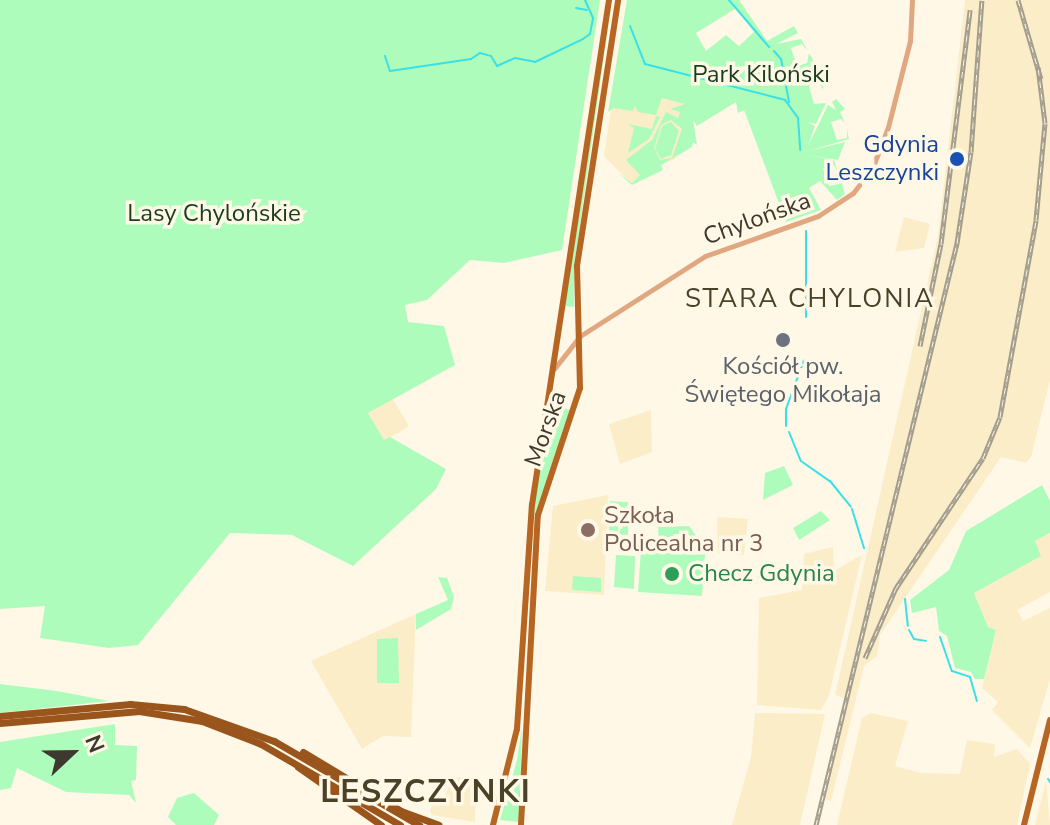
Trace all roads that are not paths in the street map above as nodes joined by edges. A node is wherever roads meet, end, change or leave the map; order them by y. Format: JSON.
{"nodes":[{"id":1,"x":609,"y":0,"type":"edge"},
{"id":2,"x":618,"y":0,"type":"edge"},
{"id":3,"x":912,"y":0,"type":"edge"},
{"id":4,"x":578,"y":320,"type":"junction"},
{"id":5,"x":593,"y":327,"type":"junction"},
{"id":6,"x":580,"y":336,"type":"junction"},
{"id":7,"x":552,"y":373,"type":"junction"},
{"id":8,"x":0,"y":716,"type":"edge"},
{"id":9,"x":1050,"y":720,"type":"edge"},
{"id":10,"x":0,"y":723,"type":"edge"},
{"id":11,"x":274,"y":741,"type":"junction"},
{"id":12,"x":284,"y":756,"type":"junction"},
{"id":13,"x":402,"y":822,"type":"edge"},
{"id":14,"x":381,"y":825,"type":"edge"},
{"id":15,"x":419,"y":825,"type":"edge"},
{"id":16,"x":439,"y":825,"type":"edge"},
{"id":17,"x":493,"y":825,"type":"edge"},
{"id":18,"x":521,"y":825,"type":"edge"},
{"id":19,"x":1024,"y":825,"type":"edge"}],
"edges":[{"from":1,"to":7,"type":"main road","name":"Morska"},
{"from":2,"to":4,"type":"main road","name":"Morska"},
{"from":3,"to":5,"type":"street","name":"Chylońska"},
{"from":4,"to":5,"type":"street"},
{"from":4,"to":6,"type":"main road","name":"Morska"},
{"from":5,"to":6,"type":"street","name":"Chylońska"},
{"from":6,"to":7,"type":"street","name":"Chylońska"},
{"from":6,"to":18,"type":"main road","name":"Morska"},
{"from":7,"to":17,"type":"main road","name":"Morska"},
{"from":8,"to":11,"type":"highway"},
{"from":9,"to":19,"type":"main road"},
{"from":10,"to":12,"type":"highway"},
{"from":11,"to":13,"type":"highway"},
{"from":11,"to":16,"type":"highway"},
{"from":12,"to":13,"type":"highway"},
{"from":12,"to":14,"type":"highway"},
{"from":13,"to":15,"type":"highway"}]}
